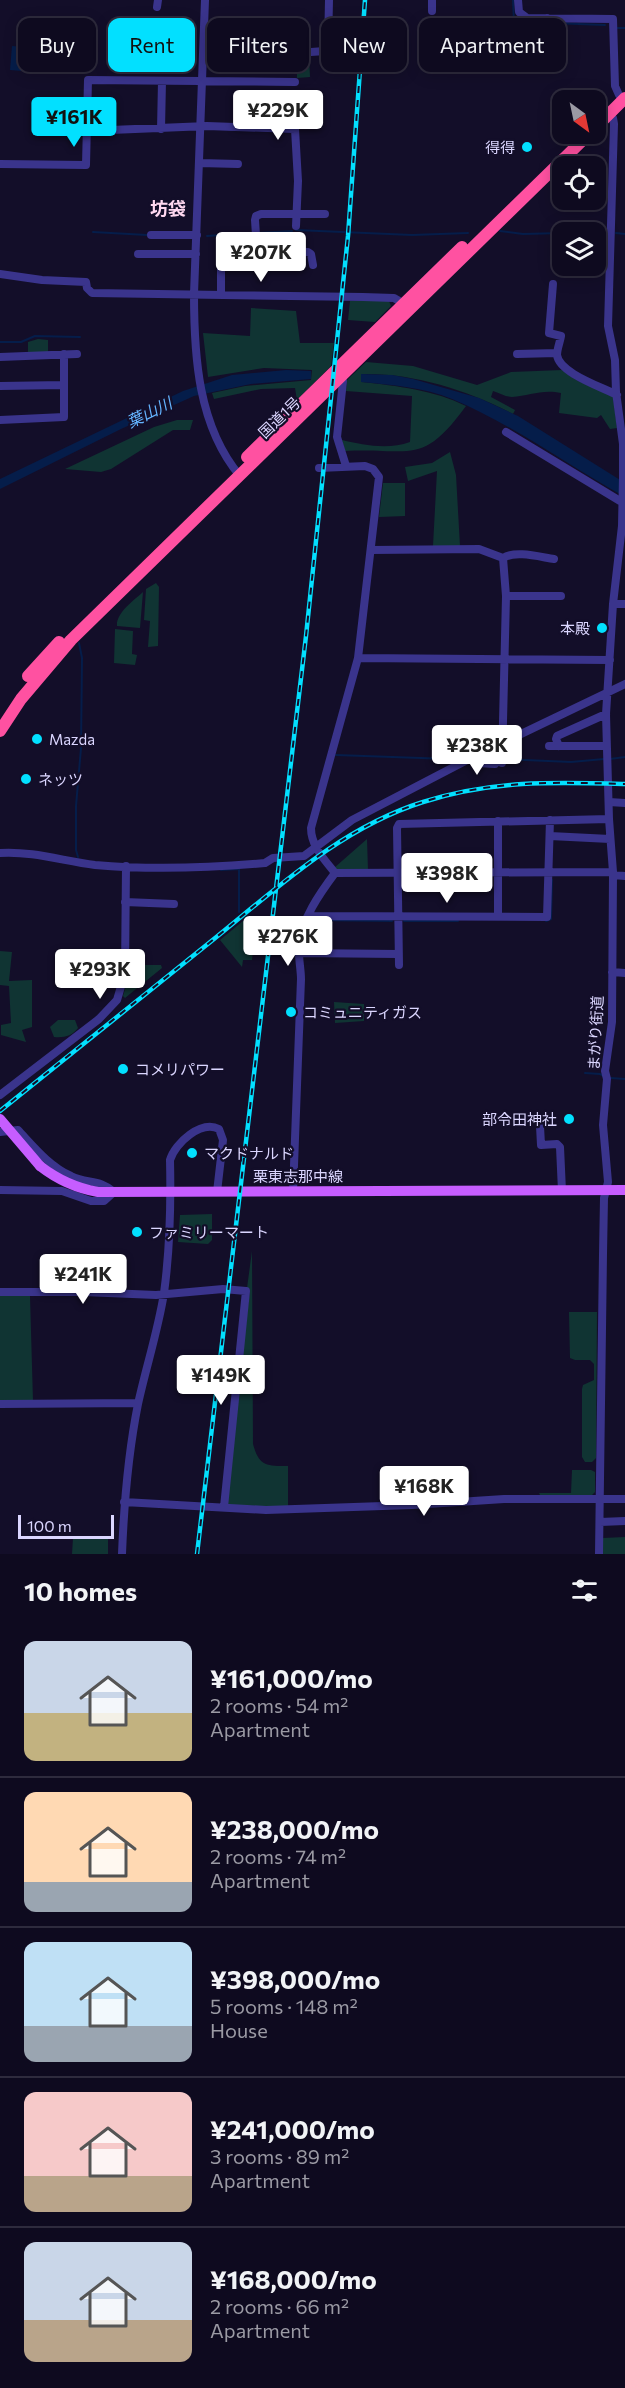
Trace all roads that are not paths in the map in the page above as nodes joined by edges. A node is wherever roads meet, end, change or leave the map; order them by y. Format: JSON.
{"nodes":[{"id":1,"x":205,"y":0,"type":"edge"},
{"id":2,"x":329,"y":0,"type":"edge"},
{"id":3,"x":432,"y":0,"type":"edge"},
{"id":4,"x":519,"y":0,"type":"edge"},
{"id":5,"x":432,"y":11,"type":"dead end"},
{"id":6,"x":527,"y":18,"type":"edge"},
{"id":7,"x":566,"y":18,"type":"edge"},
{"id":8,"x":309,"y":52,"type":"edge"},
{"id":9,"x":162,"y":81,"type":"junction"},
{"id":10,"x":202,"y":82,"type":"junction"},
{"id":11,"x":295,"y":82,"type":"dead end"},
{"id":12,"x":623,"y":94,"type":"edge"},
{"id":13,"x":296,"y":99,"type":"dead end"},
{"id":14,"x":606,"y":108,"type":"edge"},
{"id":15,"x":609,"y":114,"type":"junction"},
{"id":16,"x":606,"y":117,"type":"edge"},
{"id":17,"x":201,"y":127,"type":"junction"},
{"id":18,"x":161,"y":129,"type":"junction"},
{"id":19,"x":295,"y":129,"type":"junction"},
{"id":20,"x":87,"y":131,"type":"junction"},
{"id":21,"x":569,"y":144,"type":"edge"},
{"id":22,"x":578,"y":144,"type":"edge"},
{"id":23,"x":200,"y":163,"type":"junction"},
{"id":24,"x":0,"y":164,"type":"edge"},
{"id":25,"x":238,"y":164,"type":"dead end"},
{"id":26,"x":296,"y":214,"type":"junction"},
{"id":27,"x":325,"y":214,"type":"dead end"},
{"id":28,"x":296,"y":226,"type":"dead end"},
{"id":29,"x":151,"y":235,"type":"dead end"},
{"id":30,"x":197,"y":235,"type":"junction"},
{"id":31,"x":138,"y":254,"type":"dead end"},
{"id":32,"x":196,"y":254,"type":"junction"},
{"id":33,"x":227,"y":257,"type":"dead end"},
{"id":34,"x":313,"y":265,"type":"dead end"},
{"id":35,"x":0,"y":274,"type":"edge"},
{"id":36,"x":553,"y":284,"type":"dead end"},
{"id":37,"x":194,"y":294,"type":"junction"},
{"id":38,"x":221,"y":295,"type":"junction"},
{"id":39,"x":408,"y":306,"type":"junction"},
{"id":40,"x":557,"y":353,"type":"junction"},
{"id":41,"x":64,"y":354,"type":"junction"},
{"id":42,"x":76,"y":354,"type":"dead end"},
{"id":43,"x":517,"y":354,"type":"dead end"},
{"id":44,"x":0,"y":357,"type":"edge"},
{"id":45,"x":341,"y":377,"type":"junction"},
{"id":46,"x":64,"y":385,"type":"junction"},
{"id":47,"x":0,"y":386,"type":"edge"},
{"id":48,"x":617,"y":395,"type":"junction"},
{"id":49,"x":622,"y":418,"type":"edge"},
{"id":50,"x":0,"y":420,"type":"edge"},
{"id":51,"x":506,"y":432,"type":"dead end"},
{"id":52,"x":624,"y":444,"type":"edge"},
{"id":53,"x":345,"y":463,"type":"junction"},
{"id":54,"x":319,"y":468,"type":"dead end"},
{"id":55,"x":238,"y":472,"type":"junction"},
{"id":56,"x":624,"y":475,"type":"edge"},
{"id":57,"x":624,"y":502,"type":"edge"},
{"id":58,"x":371,"y":550,"type":"junction"},
{"id":59,"x":503,"y":558,"type":"junction"},
{"id":60,"x":554,"y":558,"type":"dead end"},
{"id":61,"x":506,"y":596,"type":"junction"},
{"id":62,"x":561,"y":596,"type":"dead end"},
{"id":63,"x":613,"y":604,"type":"junction"},
{"id":64,"x":625,"y":604,"type":"edge"},
{"id":65,"x":358,"y":658,"type":"junction"},
{"id":66,"x":504,"y":659,"type":"junction"},
{"id":67,"x":610,"y":660,"type":"junction"},
{"id":68,"x":625,"y":684,"type":"edge"},
{"id":69,"x":608,"y":692,"type":"junction"},
{"id":70,"x":606,"y":714,"type":"junction"},
{"id":71,"x":0,"y":716,"type":"edge"},
{"id":72,"x":0,"y":731,"type":"edge"},
{"id":73,"x":446,"y":735,"type":"dead end"},
{"id":74,"x":503,"y":744,"type":"junction"},
{"id":75,"x":549,"y":746,"type":"dead end"},
{"id":76,"x":559,"y":746,"type":"junction"},
{"id":77,"x":606,"y":746,"type":"junction"},
{"id":78,"x":485,"y":752,"type":"junction"},
{"id":79,"x":473,"y":758,"type":"junction"},
{"id":80,"x":609,"y":802,"type":"junction"},
{"id":81,"x":625,"y":803,"type":"edge"},
{"id":82,"x":609,"y":819,"type":"junction"},
{"id":83,"x":550,"y":820,"type":"junction"},
{"id":84,"x":498,"y":821,"type":"junction"},
{"id":85,"x":550,"y":836,"type":"junction"},
{"id":86,"x":610,"y":839,"type":"junction"},
{"id":87,"x":316,"y":847,"type":"junction"},
{"id":88,"x":0,"y":853,"type":"edge"},
{"id":89,"x":126,"y":866,"type":"junction"},
{"id":90,"x":335,"y":873,"type":"junction"},
{"id":91,"x":497,"y":873,"type":"junction"},
{"id":92,"x":397,"y":874,"type":"junction"},
{"id":93,"x":549,"y":874,"type":"junction"},
{"id":94,"x":613,"y":874,"type":"junction"},
{"id":95,"x":625,"y":876,"type":"edge"},
{"id":96,"x":125,"y":902,"type":"junction"},
{"id":97,"x":174,"y":904,"type":"dead end"},
{"id":98,"x":309,"y":916,"type":"junction"},
{"id":99,"x":498,"y":916,"type":"junction"},
{"id":100,"x":398,"y":917,"type":"junction"},
{"id":101,"x":299,"y":953,"type":"junction"},
{"id":102,"x":398,"y":954,"type":"junction"},
{"id":103,"x":399,"y":965,"type":"dead end"},
{"id":104,"x":612,"y":972,"type":"junction"},
{"id":105,"x":625,"y":973,"type":"edge"},
{"id":106,"x":0,"y":1095,"type":"edge"},
{"id":107,"x":0,"y":1119,"type":"edge"},
{"id":108,"x":540,"y":1126,"type":"dead end"},
{"id":109,"x":0,"y":1132,"type":"edge"},
{"id":110,"x":0,"y":1190,"type":"edge"},
{"id":111,"x":625,"y":1190,"type":"edge"},
{"id":112,"x":562,"y":1191,"type":"junction"},
{"id":113,"x":606,"y":1191,"type":"junction"},
{"id":114,"x":114,"y":1192,"type":"junction"},
{"id":115,"x":171,"y":1192,"type":"junction"},
{"id":116,"x":217,"y":1192,"type":"junction"},
{"id":117,"x":293,"y":1192,"type":"junction"},
{"id":118,"x":0,"y":1292,"type":"edge"},
{"id":119,"x":164,"y":1294,"type":"junction"},
{"id":120,"x":138,"y":1403,"type":"junction"},
{"id":121,"x":0,"y":1404,"type":"edge"},
{"id":122,"x":625,"y":1499,"type":"edge"},
{"id":123,"x":600,"y":1500,"type":"junction"},
{"id":124,"x":124,"y":1502,"type":"junction"},
{"id":125,"x":224,"y":1508,"type":"junction"},
{"id":126,"x":625,"y":1521,"type":"edge"},
{"id":127,"x":600,"y":1522,"type":"junction"},
{"id":128,"x":122,"y":1554,"type":"edge"},
{"id":129,"x":599,"y":1554,"type":"edge"}],
"edges":[{"from":1,"to":10,"type":"street"},
{"from":2,"to":8,"type":"street"},
{"from":3,"to":5,"type":"street"},
{"from":4,"to":6,"type":"street"},
{"from":7,"to":12,"type":"street"},
{"from":9,"to":10,"type":"street"},
{"from":9,"to":18,"type":"street"},
{"from":9,"to":20,"type":"street"},
{"from":10,"to":11,"type":"street"},
{"from":10,"to":17,"type":"street"},
{"from":12,"to":14,"type":"highway"},
{"from":12,"to":15,"type":"highway"},
{"from":13,"to":19,"type":"street"},
{"from":15,"to":16,"type":"highway"},
{"from":15,"to":48,"type":"street","name":"まがり街道"},
{"from":17,"to":18,"type":"street"},
{"from":17,"to":19,"type":"street"},
{"from":17,"to":23,"type":"street"},
{"from":18,"to":20,"type":"street"},
{"from":19,"to":26,"type":"street"},
{"from":20,"to":24,"type":"street"},
{"from":21,"to":39,"type":"highway","name":"国道1号"},
{"from":22,"to":39,"type":"highway","name":"国道1号"},
{"from":23,"to":25,"type":"street"},
{"from":23,"to":30,"type":"street"},
{"from":26,"to":27,"type":"street"},
{"from":26,"to":28,"type":"street"},
{"from":26,"to":34,"type":"street"},
{"from":29,"to":30,"type":"street"},
{"from":30,"to":32,"type":"street"},
{"from":31,"to":32,"type":"street"},
{"from":32,"to":37,"type":"street"},
{"from":33,"to":38,"type":"street"},
{"from":35,"to":37,"type":"street"},
{"from":36,"to":40,"type":"street"},
{"from":37,"to":38,"type":"street"},
{"from":37,"to":55,"type":"street"},
{"from":38,"to":39,"type":"street"},
{"from":39,"to":45,"type":"highway","name":"国道1号"},
{"from":39,"to":55,"type":"highway","name":"国道1号"},
{"from":40,"to":43,"type":"street"},
{"from":40,"to":48,"type":"street"},
{"from":41,"to":42,"type":"street"},
{"from":41,"to":44,"type":"street"},
{"from":41,"to":46,"type":"street"},
{"from":45,"to":53,"type":"street"},
{"from":45,"to":55,"type":"highway","name":"国道1号"},
{"from":46,"to":47,"type":"street"},
{"from":46,"to":50,"type":"street"},
{"from":48,"to":49,"type":"street","name":"まがり街道"},
{"from":49,"to":52,"type":"street","name":"まがり街道"},
{"from":51,"to":57,"type":"street"},
{"from":52,"to":56,"type":"street","name":"まがり街道"},
{"from":53,"to":54,"type":"street"},
{"from":53,"to":58,"type":"street"},
{"from":55,"to":71,"type":"highway","name":"国道1号"},
{"from":55,"to":72,"type":"highway","name":"国道1号"},
{"from":56,"to":57,"type":"street","name":"まがり街道"},
{"from":57,"to":63,"type":"street","name":"まがり街道"},
{"from":58,"to":59,"type":"street"},
{"from":58,"to":65,"type":"street"},
{"from":59,"to":60,"type":"street"},
{"from":59,"to":61,"type":"street"},
{"from":61,"to":62,"type":"street"},
{"from":61,"to":66,"type":"street"},
{"from":63,"to":64,"type":"street"},
{"from":63,"to":67,"type":"street","name":"まがり街道"},
{"from":65,"to":66,"type":"street"},
{"from":65,"to":87,"type":"street"},
{"from":66,"to":67,"type":"street"},
{"from":66,"to":74,"type":"street"},
{"from":67,"to":69,"type":"street","name":"まがり街道"},
{"from":68,"to":69,"type":"street"},
{"from":69,"to":70,"type":"street","name":"まがり街道"},
{"from":69,"to":74,"type":"street"},
{"from":70,"to":76,"type":"street"},
{"from":70,"to":77,"type":"street","name":"まがり街道"},
{"from":73,"to":78,"type":"street"},
{"from":74,"to":78,"type":"street"},
{"from":74,"to":79,"type":"street"},
{"from":75,"to":76,"type":"street"},
{"from":76,"to":77,"type":"street"},
{"from":77,"to":80,"type":"street","name":"まがり街道"},
{"from":78,"to":79,"type":"street"},
{"from":79,"to":87,"type":"street"},
{"from":80,"to":81,"type":"street"},
{"from":80,"to":82,"type":"street","name":"まがり街道"},
{"from":82,"to":83,"type":"street"},
{"from":82,"to":86,"type":"street","name":"まがり街道"},
{"from":83,"to":84,"type":"street"},
{"from":83,"to":85,"type":"street"},
{"from":84,"to":91,"type":"street"},
{"from":84,"to":92,"type":"street"},
{"from":85,"to":86,"type":"street"},
{"from":85,"to":93,"type":"street"},
{"from":86,"to":94,"type":"street","name":"まがり街道"},
{"from":87,"to":89,"type":"street"},
{"from":87,"to":90,"type":"street"},
{"from":88,"to":89,"type":"street"},
{"from":89,"to":96,"type":"street"},
{"from":90,"to":92,"type":"street"},
{"from":90,"to":98,"type":"street"},
{"from":91,"to":92,"type":"street"},
{"from":91,"to":93,"type":"street"},
{"from":91,"to":99,"type":"street"},
{"from":92,"to":100,"type":"street"},
{"from":93,"to":94,"type":"street"},
{"from":93,"to":99,"type":"street"},
{"from":94,"to":95,"type":"street"},
{"from":94,"to":104,"type":"street","name":"まがり街道"},
{"from":96,"to":97,"type":"street"},
{"from":96,"to":106,"type":"street"},
{"from":98,"to":100,"type":"street"},
{"from":98,"to":101,"type":"street"},
{"from":99,"to":100,"type":"street"},
{"from":100,"to":102,"type":"street"},
{"from":101,"to":102,"type":"street"},
{"from":101,"to":117,"type":"street"},
{"from":102,"to":103,"type":"street"},
{"from":104,"to":105,"type":"street"},
{"from":104,"to":113,"type":"street","name":"まがり街道"},
{"from":107,"to":114,"type":"main road","name":"栗東志那中線","bridge":true},
{"from":108,"to":112,"type":"street"},
{"from":109,"to":114,"type":"street"},
{"from":110,"to":114,"type":"street"},
{"from":111,"to":113,"type":"main road","name":"栗東志那中線"},
{"from":112,"to":113,"type":"main road","name":"栗東志那中線"},
{"from":112,"to":117,"type":"main road","name":"栗東志那中線"},
{"from":113,"to":123,"type":"street","name":"まがり街道"},
{"from":114,"to":115,"type":"main road","name":"栗東志那中線"},
{"from":115,"to":116,"type":"main road","name":"栗東志那中線"},
{"from":115,"to":116,"type":"street"},
{"from":115,"to":119,"type":"street"},
{"from":116,"to":117,"type":"main road","name":"栗東志那中線"},
{"from":118,"to":119,"type":"street"},
{"from":119,"to":120,"type":"street"},
{"from":119,"to":125,"type":"street"},
{"from":120,"to":121,"type":"street"},
{"from":120,"to":124,"type":"street"},
{"from":122,"to":123,"type":"street"},
{"from":123,"to":125,"type":"street"},
{"from":123,"to":127,"type":"street","name":"まがり街道"},
{"from":124,"to":125,"type":"street"},
{"from":124,"to":128,"type":"street"},
{"from":126,"to":127,"type":"street"},
{"from":127,"to":129,"type":"street","name":"まがり街道"}]}
